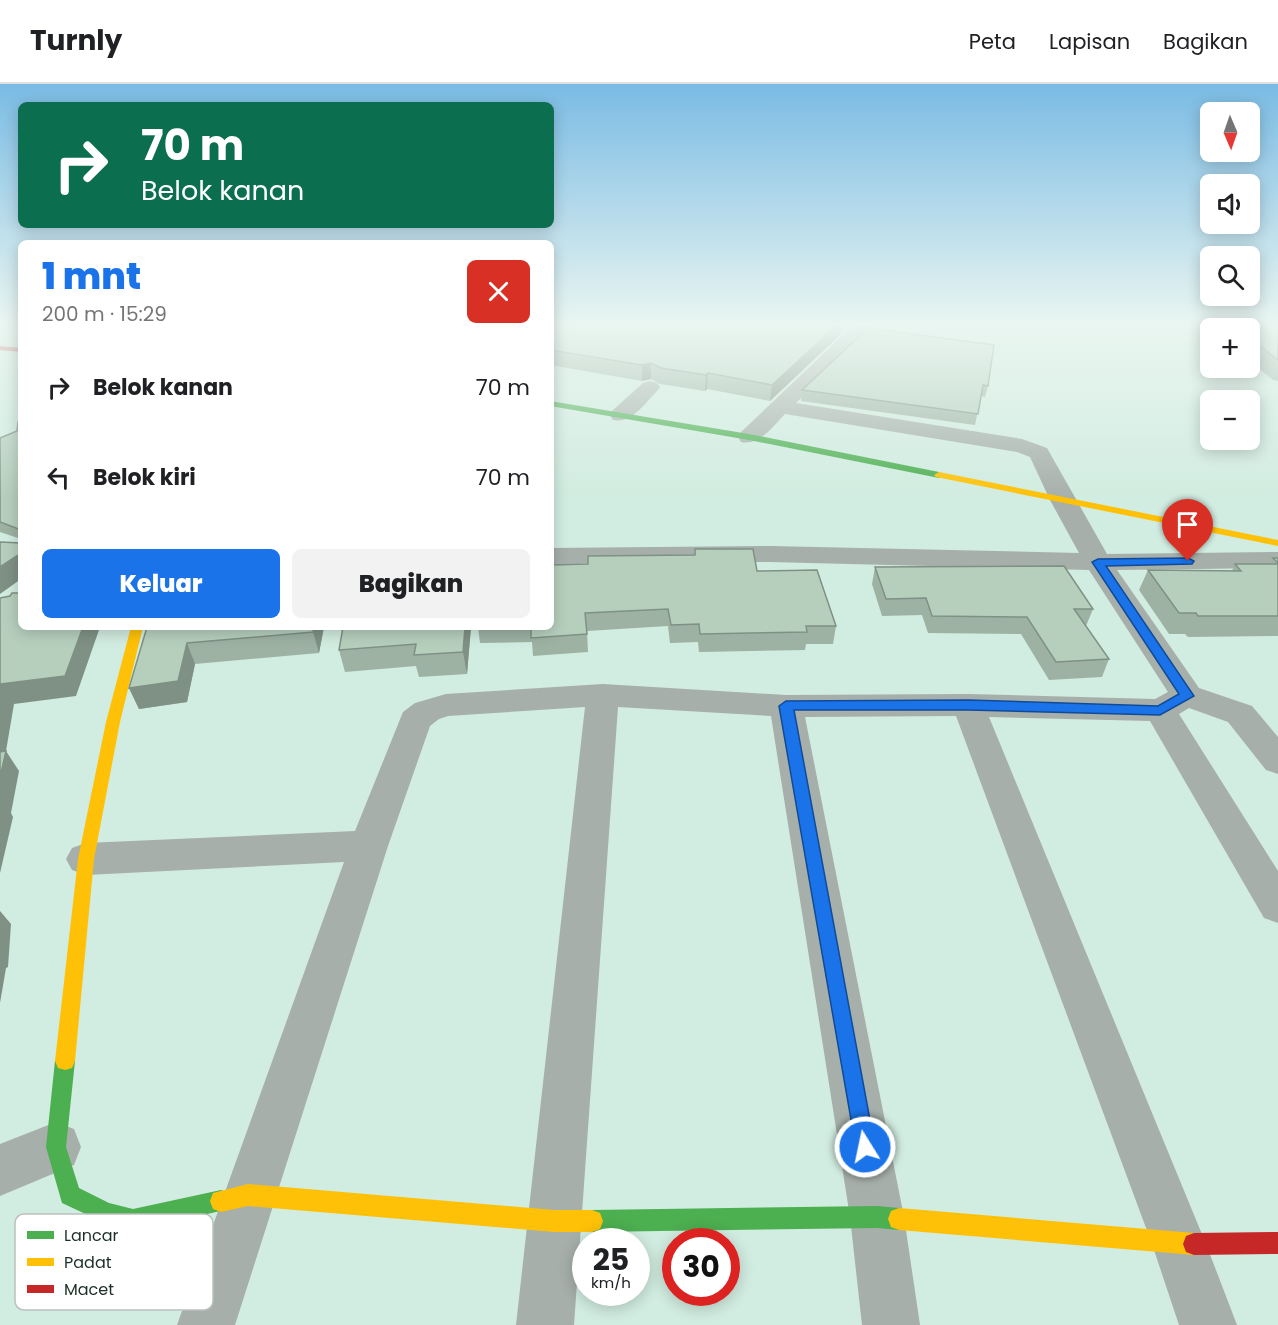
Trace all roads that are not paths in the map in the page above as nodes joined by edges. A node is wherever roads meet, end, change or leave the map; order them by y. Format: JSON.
{"nodes":[{"id":1,"x":806,"y":383,"type":"edge"},
{"id":2,"x":650,"y":387,"type":"dead end"},
{"id":3,"x":554,"y":404,"type":"edge"},
{"id":4,"x":782,"y":407,"type":"junction"},
{"id":5,"x":621,"y":415,"type":"junction"},
{"id":6,"x":749,"y":437,"type":"junction"},
{"id":7,"x":1062,"y":500,"type":"junction"},
{"id":8,"x":1278,"y":543,"type":"edge"},
{"id":9,"x":554,"y":556,"type":"edge"},
{"id":10,"x":1278,"y":560,"type":"edge"},
{"id":11,"x":1098,"y":562,"type":"junction"},
{"id":12,"x":136,"y":630,"type":"edge"},
{"id":13,"x":603,"y":695,"type":"junction"},
{"id":14,"x":1174,"y":703,"type":"junction"},
{"id":15,"x":968,"y":705,"type":"junction"},
{"id":16,"x":786,"y":706,"type":"junction"},
{"id":17,"x":1278,"y":761,"type":"edge"},
{"id":18,"x":369,"y":846,"type":"junction"},
{"id":19,"x":86,"y":860,"type":"junction"},
{"id":20,"x":1278,"y":906,"type":"edge"},
{"id":21,"x":56,"y":1147,"type":"junction"},
{"id":22,"x":0,"y":1170,"type":"edge"},
{"id":23,"x":248,"y":1195,"type":"junction"},
{"id":24,"x":111,"y":1214,"type":"edge"},
{"id":25,"x":161,"y":1214,"type":"edge"},
{"id":26,"x":877,"y":1217,"type":"junction"},
{"id":27,"x":554,"y":1221,"type":"junction"},
{"id":28,"x":1278,"y":1243,"type":"edge"},
{"id":29,"x":1179,"y":1244,"type":"junction"},
{"id":30,"x":213,"y":1303,"type":"edge"},
{"id":31,"x":211,"y":1310,"type":"edge"},
{"id":32,"x":206,"y":1325,"type":"edge"},
{"id":33,"x":545,"y":1325,"type":"edge"},
{"id":34,"x":891,"y":1325,"type":"edge"},
{"id":35,"x":1208,"y":1325,"type":"edge"}],
"edges":[{"from":1,"to":4,"type":"street"},
{"from":2,"to":5,"type":"street"},
{"from":3,"to":5,"type":"street"},
{"from":4,"to":6,"type":"street"},
{"from":4,"to":7,"type":"street"},
{"from":5,"to":6,"type":"street"},
{"from":6,"to":7,"type":"street"},
{"from":7,"to":8,"type":"street"},
{"from":7,"to":11,"type":"street"},
{"from":9,"to":11,"type":"street"},
{"from":10,"to":11,"type":"street"},
{"from":11,"to":14,"type":"street"},
{"from":12,"to":19,"type":"street"},
{"from":13,"to":16,"type":"street"},
{"from":13,"to":18,"type":"street"},
{"from":13,"to":27,"type":"street"},
{"from":14,"to":15,"type":"street"},
{"from":14,"to":17,"type":"street"},
{"from":14,"to":20,"type":"street"},
{"from":15,"to":16,"type":"street"},
{"from":15,"to":29,"type":"street"},
{"from":16,"to":26,"type":"street"},
{"from":18,"to":19,"type":"street"},
{"from":18,"to":23,"type":"street"},
{"from":19,"to":21,"type":"street"},
{"from":21,"to":22,"type":"street"},
{"from":21,"to":24,"type":"street"},
{"from":23,"to":25,"type":"street"},
{"from":23,"to":27,"type":"street"},
{"from":23,"to":30,"type":"street"},
{"from":26,"to":27,"type":"street"},
{"from":26,"to":29,"type":"street"},
{"from":26,"to":34,"type":"street"},
{"from":27,"to":33,"type":"street"},
{"from":28,"to":29,"type":"street"},
{"from":29,"to":35,"type":"street"},
{"from":31,"to":32,"type":"street"}]}
